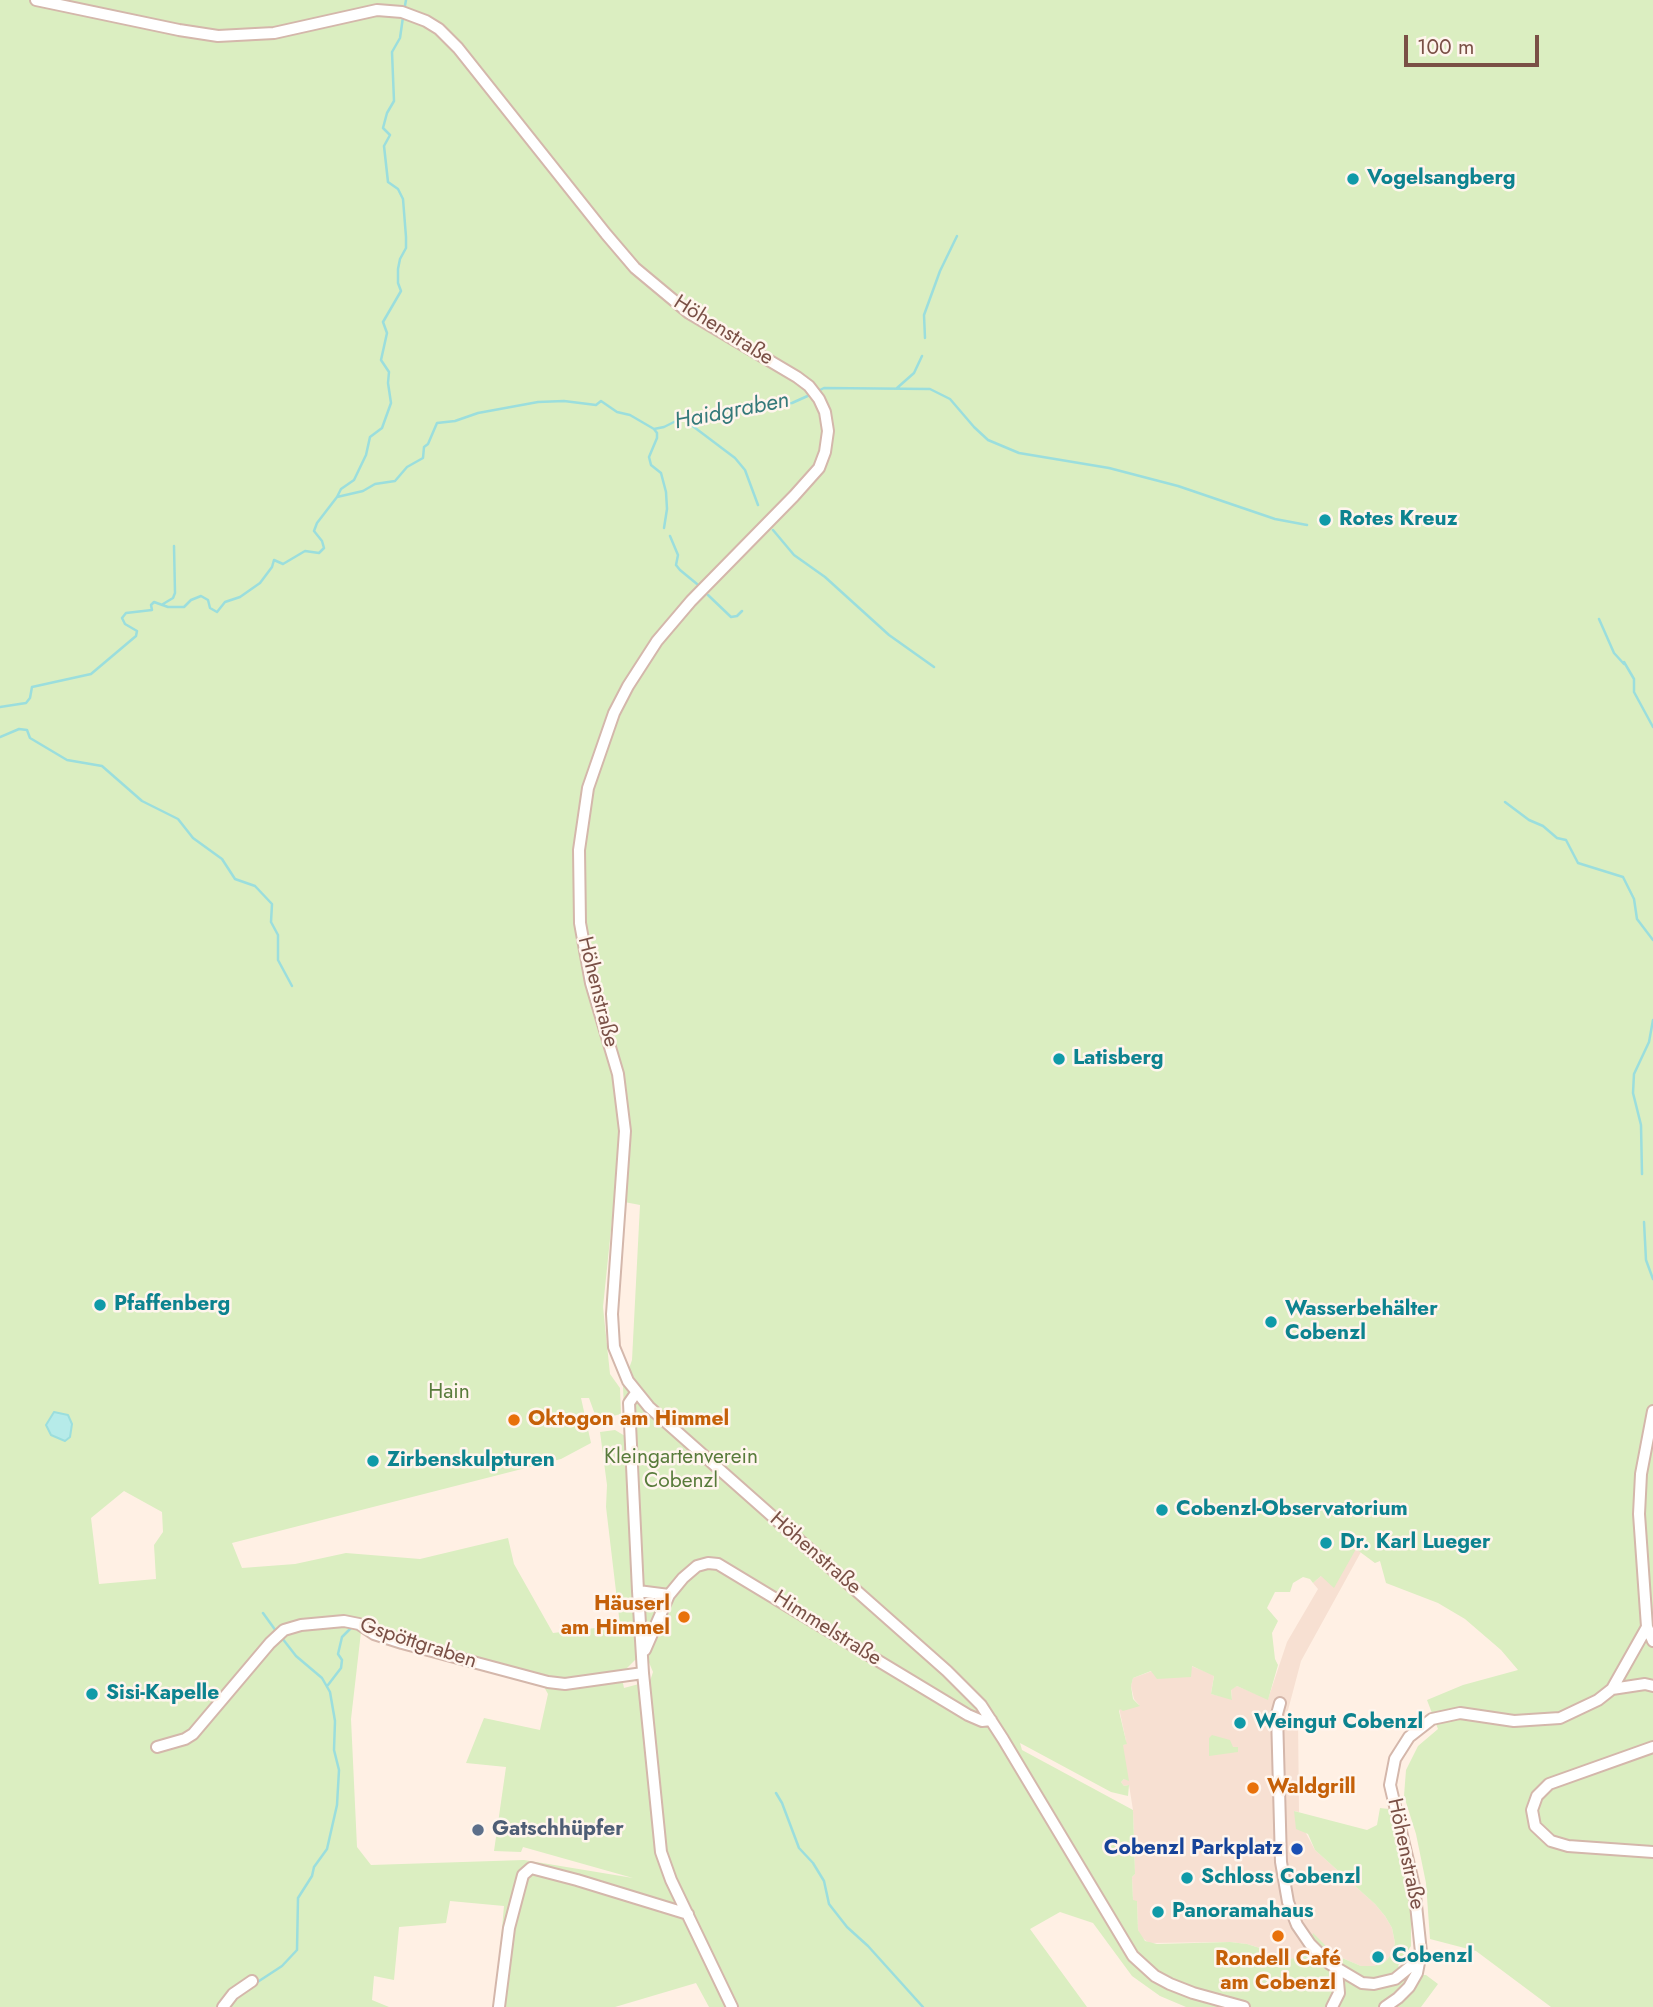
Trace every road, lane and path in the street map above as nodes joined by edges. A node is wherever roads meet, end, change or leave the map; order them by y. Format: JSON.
{"nodes":[{"id":1,"x":36,"y":0,"type":"edge"},
{"id":2,"x":636,"y":1393,"type":"junction"},
{"id":3,"x":1653,"y":1411,"type":"edge"},
{"id":4,"x":638,"y":1591,"type":"junction"},
{"id":5,"x":669,"y":1595,"type":"junction"},
{"id":6,"x":1647,"y":1627,"type":"junction"},
{"id":7,"x":1653,"y":1641,"type":"edge"},
{"id":8,"x":643,"y":1655,"type":"junction"},
{"id":9,"x":643,"y":1673,"type":"junction"},
{"id":10,"x":1653,"y":1686,"type":"edge"},
{"id":11,"x":1612,"y":1689,"type":"junction"},
{"id":12,"x":1280,"y":1703,"type":"dead end"},
{"id":13,"x":991,"y":1720,"type":"junction"},
{"id":14,"x":157,"y":1746,"type":"dead end"},
{"id":15,"x":1653,"y":1747,"type":"edge"},
{"id":16,"x":1653,"y":1852,"type":"edge"},
{"id":17,"x":688,"y":1914,"type":"junction"},
{"id":18,"x":1421,"y":1952,"type":"junction"},
{"id":19,"x":1338,"y":1970,"type":"junction"},
{"id":20,"x":252,"y":1982,"type":"dead end"},
{"id":21,"x":223,"y":2007,"type":"edge"},
{"id":22,"x":499,"y":2007,"type":"edge"},
{"id":23,"x":732,"y":2007,"type":"edge"},
{"id":24,"x":1244,"y":2007,"type":"edge"},
{"id":25,"x":1332,"y":2007,"type":"edge"},
{"id":26,"x":1385,"y":2007,"type":"edge"}],
"edges":[{"from":1,"to":2,"type":"street","name":"Höhenstraße"},
{"from":2,"to":4,"type":"street","name":"Himmelstraße"},
{"from":2,"to":13,"type":"street","name":"Höhenstraße"},
{"from":3,"to":6,"type":"street"},
{"from":4,"to":5,"type":"street"},
{"from":4,"to":8,"type":"street","name":"Himmelstraße"},
{"from":5,"to":8,"type":"street","name":"Himmelstraße"},
{"from":5,"to":13,"type":"street","name":"Himmelstraße"},
{"from":6,"to":7,"type":"street"},
{"from":6,"to":11,"type":"street","name":"Höhenstraße"},
{"from":8,"to":9,"type":"street","name":"Himmelstraße"},
{"from":9,"to":14,"type":"street","name":"Gspöttgraben"},
{"from":9,"to":17,"type":"street","name":"Himmelstraße"},
{"from":10,"to":11,"type":"street"},
{"from":11,"to":18,"type":"street","name":"Höhenstraße"},
{"from":12,"to":19,"type":"street"},
{"from":13,"to":24,"type":"street","name":"Höhenstraße"},
{"from":15,"to":16,"type":"street"},
{"from":17,"to":22,"type":"street"},
{"from":17,"to":23,"type":"street","name":"Himmelstraße"},
{"from":18,"to":19,"type":"street"},
{"from":18,"to":26,"type":"street","name":"Höhenstraße"},
{"from":19,"to":25,"type":"street"},
{"from":20,"to":21,"type":"street"}]}
